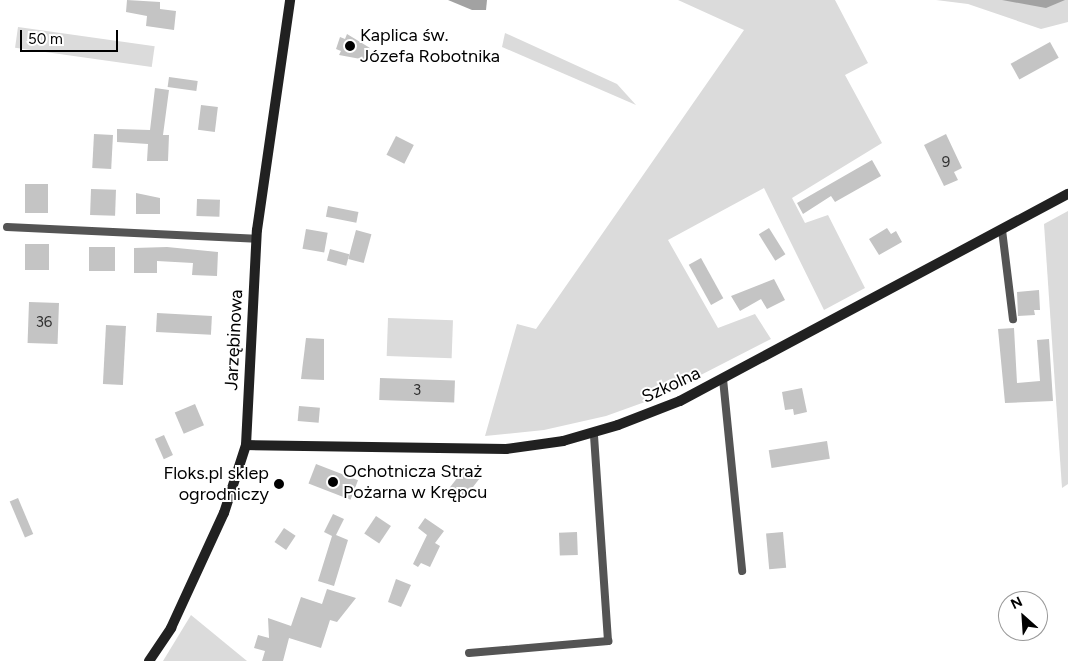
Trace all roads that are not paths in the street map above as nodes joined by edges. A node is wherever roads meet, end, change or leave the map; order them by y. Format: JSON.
{"nodes":[{"id":1,"x":290,"y":0,"type":"edge"},
{"id":2,"x":1068,"y":194,"type":"edge"},
{"id":3,"x":7,"y":228,"type":"dead end"},
{"id":4,"x":1002,"y":230,"type":"junction"},
{"id":5,"x":257,"y":239,"type":"junction"},
{"id":6,"x":1013,"y":319,"type":"dead end"},
{"id":7,"x":722,"y":379,"type":"junction"},
{"id":8,"x":594,"y":433,"type":"junction"},
{"id":9,"x":246,"y":445,"type":"junction"},
{"id":10,"x":742,"y":571,"type":"dead end"},
{"id":11,"x":469,"y":653,"type":"dead end"},
{"id":12,"x":149,"y":661,"type":"edge"}],
"edges":[{"from":1,"to":5,"type":"street","name":"Jarzębinowa"},
{"from":2,"to":4,"type":"street","name":"Szkolna"},
{"from":3,"to":5,"type":"lane"},
{"from":4,"to":6,"type":"lane"},
{"from":4,"to":7,"type":"street","name":"Szkolna"},
{"from":5,"to":9,"type":"street","name":"Jarzębinowa"},
{"from":7,"to":8,"type":"street","name":"Szkolna"},
{"from":7,"to":10,"type":"lane"},
{"from":8,"to":9,"type":"street","name":"Szkolna"},
{"from":8,"to":11,"type":"lane"},
{"from":9,"to":12,"type":"street","name":"Jarzębinowa"}]}
